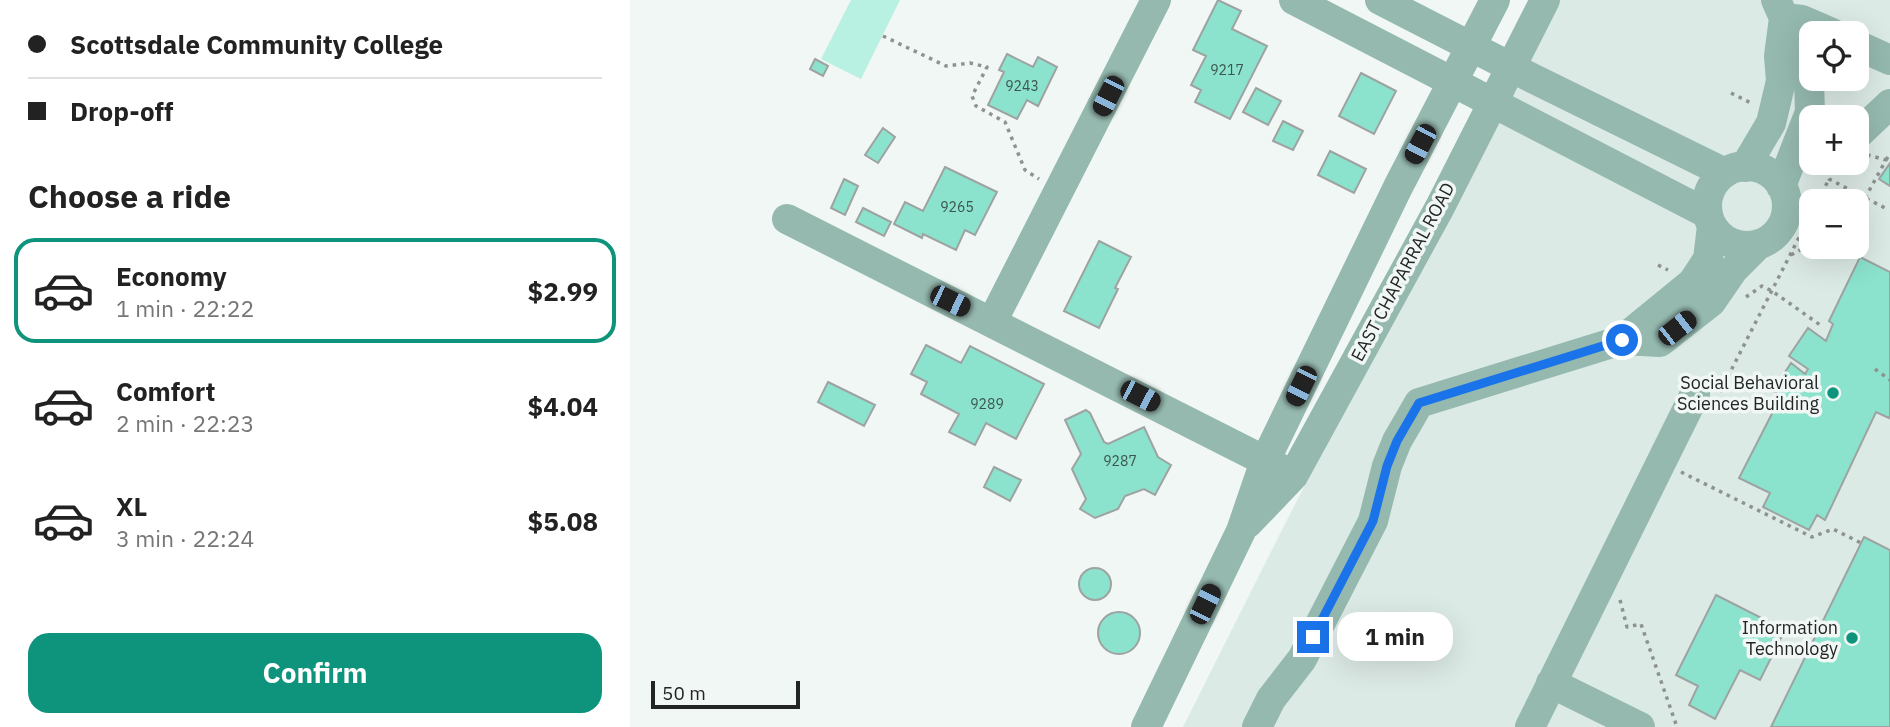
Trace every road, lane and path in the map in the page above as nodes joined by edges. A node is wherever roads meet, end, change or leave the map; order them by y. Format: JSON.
{"nodes":[{"id":1,"x":1156,"y":0,"type":"edge"},
{"id":2,"x":1294,"y":0,"type":"edge"},
{"id":3,"x":1380,"y":0,"type":"edge"},
{"id":4,"x":1495,"y":0,"type":"edge"},
{"id":5,"x":1545,"y":0,"type":"edge"},
{"id":6,"x":1780,"y":9,"type":"edge"},
{"id":7,"x":1804,"y":21,"type":"edge"},
{"id":8,"x":883,"y":36,"type":"dead end"},
{"id":9,"x":1472,"y":47,"type":"junction"},
{"id":10,"x":1869,"y":50,"type":"edge"},
{"id":11,"x":1890,"y":60,"type":"edge"},
{"id":12,"x":1511,"y":68,"type":"junction"},
{"id":13,"x":1453,"y":82,"type":"junction"},
{"id":14,"x":1494,"y":102,"type":"junction"},
{"id":15,"x":1890,"y":104,"type":"edge"},
{"id":16,"x":1815,"y":105,"type":"edge"},
{"id":17,"x":1869,"y":133,"type":"edge"},
{"id":18,"x":1799,"y":149,"type":"edge"},
{"id":19,"x":1869,"y":149,"type":"edge"},
{"id":20,"x":1890,"y":153,"type":"edge"},
{"id":21,"x":1886,"y":160,"type":"junction"},
{"id":22,"x":1735,"y":170,"type":"junction"},
{"id":23,"x":1826,"y":175,"type":"edge"},
{"id":24,"x":1829,"y":179,"type":"junction"},
{"id":25,"x":1781,"y":186,"type":"junction"},
{"id":26,"x":1824,"y":189,"type":"edge"},
{"id":27,"x":1848,"y":189,"type":"edge"},
{"id":28,"x":1059,"y":191,"type":"junction"},
{"id":29,"x":1869,"y":191,"type":"edge"},
{"id":30,"x":1869,"y":200,"type":"edge"},
{"id":31,"x":1885,"y":208,"type":"dead end"},
{"id":32,"x":787,"y":219,"type":"dead end"},
{"id":33,"x":1710,"y":220,"type":"junction"},
{"id":34,"x":1799,"y":237,"type":"edge"},
{"id":35,"x":1758,"y":245,"type":"junction"},
{"id":36,"x":1799,"y":251,"type":"edge"},
{"id":37,"x":1789,"y":256,"type":"junction"},
{"id":38,"x":992,"y":322,"type":"junction"},
{"id":39,"x":1622,"y":340,"type":"junction"},
{"id":40,"x":1875,"y":369,"type":"dead end"},
{"id":41,"x":1890,"y":380,"type":"edge"},
{"id":42,"x":1705,"y":397,"type":"joint"},
{"id":43,"x":1265,"y":461,"type":"junction"},
{"id":44,"x":1679,"y":471,"type":"dead end"},
{"id":45,"x":1293,"y":476,"type":"junction"},
{"id":46,"x":1241,"y":531,"type":"junction"},
{"id":47,"x":1863,"y":544,"type":"dead end"},
{"id":48,"x":1619,"y":597,"type":"dead end"},
{"id":49,"x":1551,"y":683,"type":"junction"},
{"id":50,"x":1146,"y":727,"type":"edge"},
{"id":51,"x":1257,"y":727,"type":"edge"},
{"id":52,"x":1530,"y":727,"type":"edge"},
{"id":53,"x":1640,"y":727,"type":"edge"},
{"id":54,"x":1677,"y":727,"type":"edge"}],
"edges":[{"from":1,"to":28,"type":"street"},
{"from":2,"to":13,"type":"street"},
{"from":3,"to":9,"type":"street"},
{"from":4,"to":9,"type":"street","name":"EAST CHAPARRAL ROAD"},
{"from":5,"to":12,"type":"street","name":"EAST CHAPARRAL ROAD"},
{"from":6,"to":7,"type":"street"},
{"from":6,"to":16,"type":"street"},
{"from":6,"to":22,"type":"street"},
{"from":8,"to":28,"type":"path"},
{"from":9,"to":12,"type":"street"},
{"from":9,"to":13,"type":"street","name":"EAST CHAPARRAL ROAD"},
{"from":10,"to":11,"type":"street"},
{"from":12,"to":14,"type":"street","name":"EAST CHAPARRAL ROAD"},
{"from":12,"to":22,"type":"street"},
{"from":13,"to":14,"type":"street"},
{"from":13,"to":43,"type":"street","name":"EAST CHAPARRAL ROAD"},
{"from":14,"to":33,"type":"street"},
{"from":14,"to":45,"type":"street","name":"EAST CHAPARRAL ROAD"},
{"from":15,"to":17,"type":"street"},
{"from":18,"to":25,"type":"street"},
{"from":19,"to":21,"type":"path"},
{"from":20,"to":21,"type":"path"},
{"from":21,"to":29,"type":"path"},
{"from":22,"to":25,"type":"street"},
{"from":22,"to":33,"type":"street"},
{"from":23,"to":24,"type":"path"},
{"from":24,"to":26,"type":"path"},
{"from":24,"to":27,"type":"path"},
{"from":25,"to":35,"type":"street"},
{"from":28,"to":38,"type":"street"},
{"from":30,"to":31,"type":"path"},
{"from":32,"to":38,"type":"street"},
{"from":33,"to":35,"type":"street"},
{"from":33,"to":39,"type":"street"},
{"from":34,"to":37,"type":"path"},
{"from":35,"to":39,"type":"street"},
{"from":36,"to":37,"type":"path"},
{"from":37,"to":42,"type":"path"},
{"from":38,"to":43,"type":"street"},
{"from":39,"to":51,"type":"street"},
{"from":40,"to":41,"type":"path"},
{"from":42,"to":49,"type":"street"},
{"from":43,"to":45,"type":"street"},
{"from":43,"to":46,"type":"street","name":"EAST CHAPARRAL ROAD"},
{"from":44,"to":47,"type":"path"},
{"from":45,"to":46,"type":"street","name":"EAST CHAPARRAL ROAD"},
{"from":46,"to":50,"type":"street","name":"EAST CHAPARRAL ROAD"},
{"from":48,"to":54,"type":"path"},
{"from":49,"to":52,"type":"street"},
{"from":49,"to":53,"type":"street"}]}
